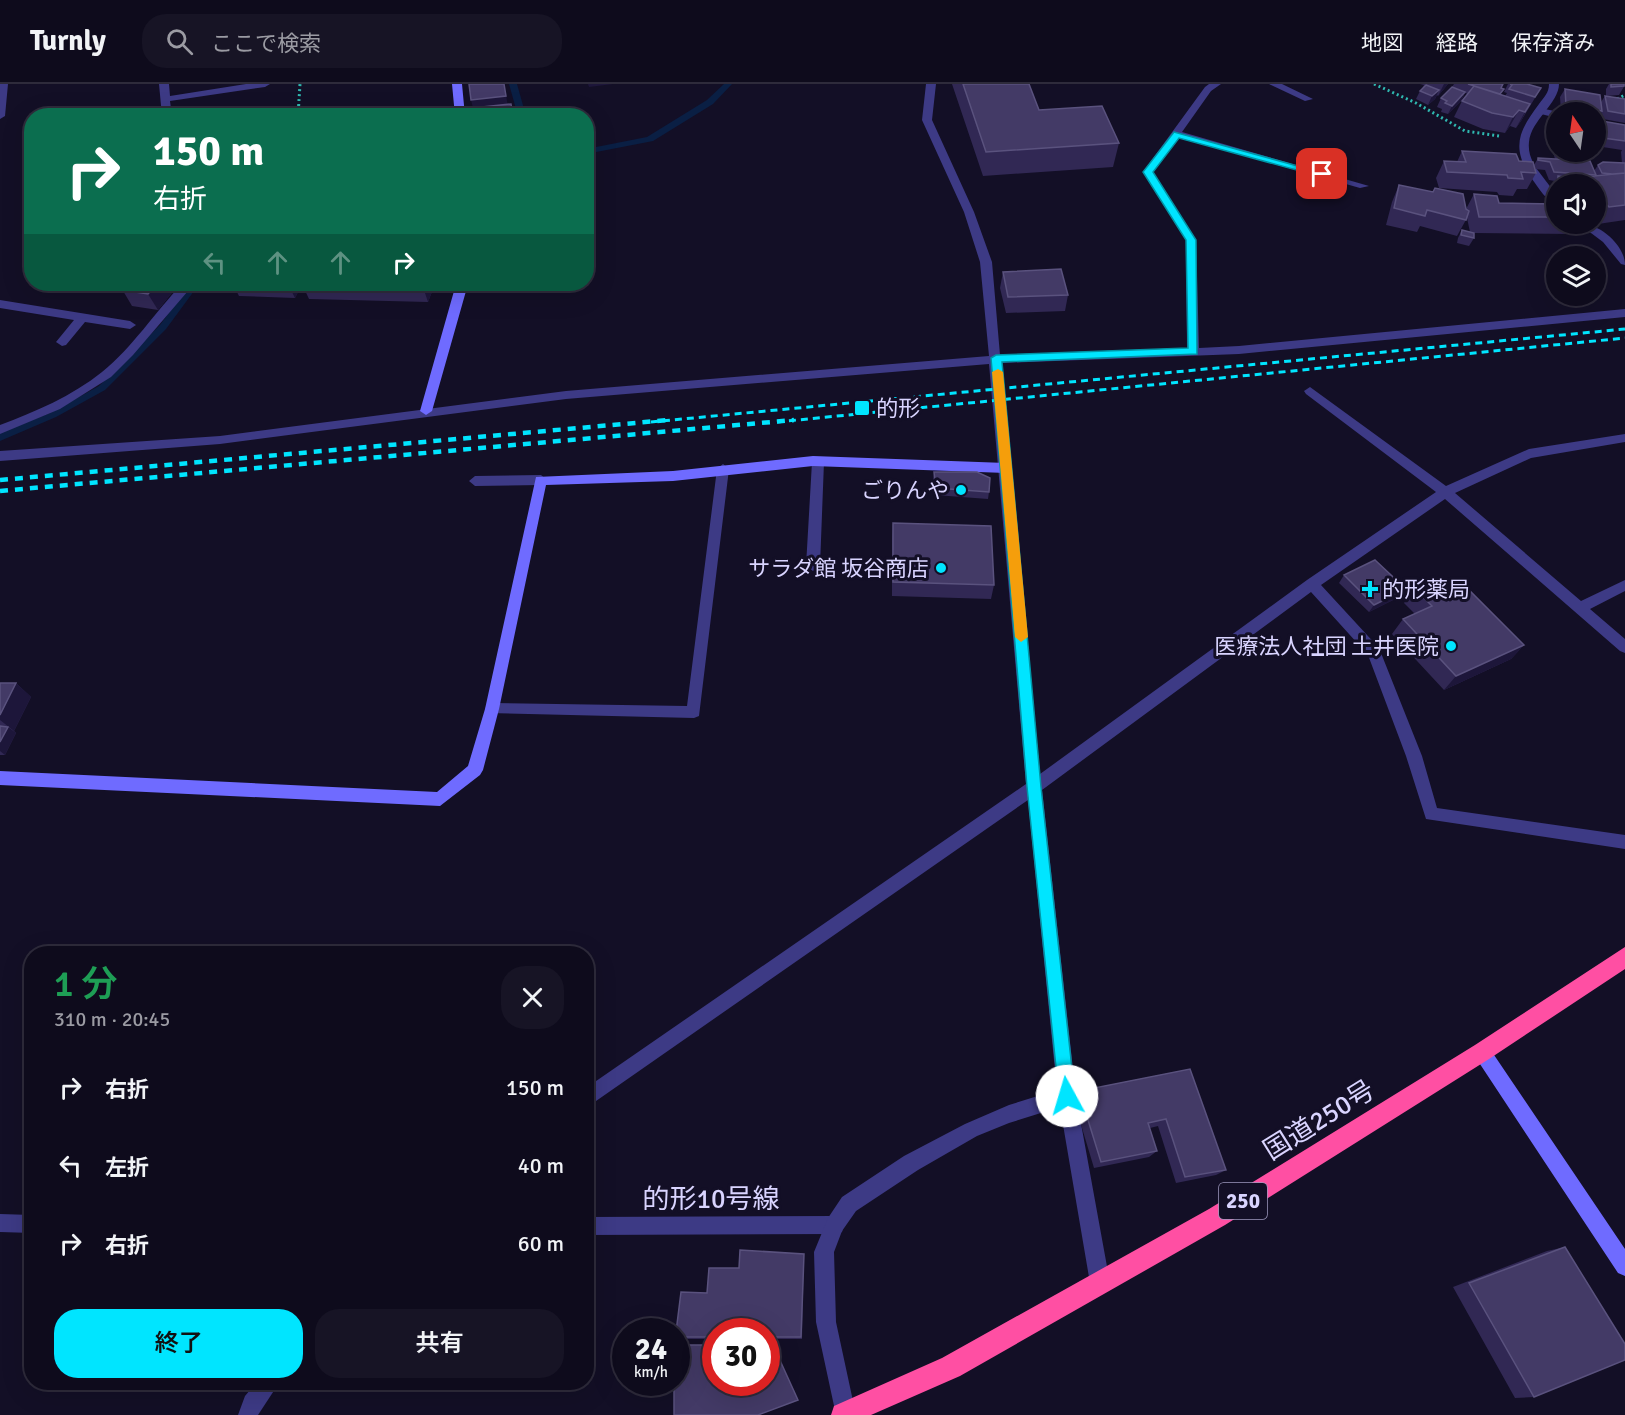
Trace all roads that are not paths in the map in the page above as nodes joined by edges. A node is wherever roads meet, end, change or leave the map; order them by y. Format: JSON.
{"nodes":[{"id":1,"x":3,"y":84,"type":"edge"},
{"id":2,"x":164,"y":84,"type":"edge"},
{"id":3,"x":265,"y":84,"type":"edge"},
{"id":4,"x":457,"y":84,"type":"edge"},
{"id":5,"x":931,"y":84,"type":"edge"},
{"id":6,"x":1216,"y":84,"type":"edge"},
{"id":7,"x":1274,"y":84,"type":"edge"},
{"id":8,"x":1554,"y":84,"type":"edge"},
{"id":9,"x":166,"y":99,"type":"junction"},
{"id":10,"x":1308,"y":99,"type":"dead end"},
{"id":11,"x":167,"y":108,"type":"edge"},
{"id":12,"x":459,"y":108,"type":"edge"},
{"id":13,"x":1540,"y":111,"type":"junction"},
{"id":14,"x":1546,"y":112,"type":"edge"},
{"id":15,"x":0,"y":116,"type":"edge"},
{"id":16,"x":1177,"y":134,"type":"junction"},
{"id":17,"x":1364,"y":186,"type":"dead end"},
{"id":18,"x":1546,"y":189,"type":"edge"},
{"id":19,"x":1598,"y":234,"type":"edge"},
{"id":20,"x":1625,"y":262,"type":"edge"},
{"id":21,"x":182,"y":291,"type":"edge"},
{"id":22,"x":460,"y":291,"type":"edge"},
{"id":23,"x":0,"y":304,"type":"edge"},
{"id":24,"x":1625,"y":313,"type":"edge"},
{"id":25,"x":83,"y":317,"type":"junction"},
{"id":26,"x":130,"y":325,"type":"dead end"},
{"id":27,"x":62,"y":342,"type":"dead end"},
{"id":28,"x":1193,"y":352,"type":"junction"},
{"id":29,"x":996,"y":358,"type":"junction"},
{"id":30,"x":1310,"y":391,"type":"dead end"},
{"id":31,"x":426,"y":411,"type":"junction"},
{"id":32,"x":0,"y":430,"type":"edge"},
{"id":33,"x":1625,"y":438,"type":"edge"},
{"id":34,"x":0,"y":456,"type":"edge"},
{"id":35,"x":818,"y":462,"type":"junction"},
{"id":36,"x":1006,"y":468,"type":"junction"},
{"id":37,"x":723,"y":469,"type":"junction"},
{"id":38,"x":541,"y":480,"type":"junction"},
{"id":39,"x":475,"y":482,"type":"dead end"},
{"id":40,"x":1445,"y":492,"type":"junction"},
{"id":41,"x":813,"y":566,"type":"dead end"},
{"id":42,"x":1312,"y":584,"type":"junction"},
{"id":43,"x":1625,"y":585,"type":"edge"},
{"id":44,"x":1581,"y":607,"type":"junction"},
{"id":45,"x":1625,"y":646,"type":"edge"},
{"id":46,"x":492,"y":709,"type":"junction"},
{"id":47,"x":0,"y":778,"type":"edge"},
{"id":48,"x":1034,"y":787,"type":"junction"},
{"id":49,"x":1625,"y":842,"type":"edge"},
{"id":50,"x":1625,"y":957,"type":"edge"},
{"id":51,"x":1482,"y":1052,"type":"junction"},
{"id":52,"x":594,"y":1093,"type":"edge"},
{"id":53,"x":1067,"y":1096,"type":"junction"},
{"id":54,"x":0,"y":1223,"type":"edge"},
{"id":55,"x":24,"y":1224,"type":"edge"},
{"id":56,"x":835,"y":1225,"type":"junction"},
{"id":57,"x":594,"y":1226,"type":"edge"},
{"id":58,"x":1625,"y":1266,"type":"edge"},
{"id":59,"x":1100,"y":1283,"type":"junction"},
{"id":60,"x":263,"y":1390,"type":"edge"},
{"id":61,"x":248,"y":1415,"type":"edge"},
{"id":62,"x":845,"y":1415,"type":"edge"}],
"edges":[{"from":1,"to":15,"type":"street"},
{"from":2,"to":9,"type":"street"},
{"from":3,"to":9,"type":"street"},
{"from":4,"to":12,"type":"street"},
{"from":5,"to":29,"type":"street"},
{"from":6,"to":16,"type":"street"},
{"from":7,"to":10,"type":"street"},
{"from":8,"to":13,"type":"street"},
{"from":9,"to":11,"type":"street"},
{"from":13,"to":14,"type":"street"},
{"from":13,"to":18,"type":"street"},
{"from":16,"to":17,"type":"street"},
{"from":16,"to":28,"type":"street"},
{"from":19,"to":20,"type":"street"},
{"from":21,"to":32,"type":"street"},
{"from":22,"to":31,"type":"street"},
{"from":23,"to":25,"type":"street"},
{"from":24,"to":28,"type":"street"},
{"from":25,"to":26,"type":"street"},
{"from":25,"to":27,"type":"street"},
{"from":28,"to":29,"type":"street"},
{"from":29,"to":31,"type":"street"},
{"from":29,"to":36,"type":"street"},
{"from":30,"to":40,"type":"street"},
{"from":31,"to":34,"type":"street"},
{"from":33,"to":40,"type":"street"},
{"from":35,"to":36,"type":"street"},
{"from":35,"to":37,"type":"street"},
{"from":35,"to":41,"type":"street"},
{"from":36,"to":48,"type":"street"},
{"from":37,"to":38,"type":"street"},
{"from":37,"to":46,"type":"street"},
{"from":38,"to":39,"type":"street"},
{"from":38,"to":46,"type":"street"},
{"from":40,"to":42,"type":"street"},
{"from":40,"to":44,"type":"street"},
{"from":42,"to":48,"type":"street"},
{"from":42,"to":49,"type":"street"},
{"from":43,"to":44,"type":"street"},
{"from":44,"to":45,"type":"street"},
{"from":46,"to":47,"type":"street"},
{"from":48,"to":52,"type":"street"},
{"from":48,"to":53,"type":"street"},
{"from":50,"to":51,"type":"highway","name":"国道250号","number":"250"},
{"from":51,"to":58,"type":"street"},
{"from":51,"to":59,"type":"highway","name":"国道250号","number":"250"},
{"from":53,"to":56,"type":"street"},
{"from":53,"to":59,"type":"street"},
{"from":54,"to":55,"type":"street"},
{"from":56,"to":57,"type":"street","name":"的形10号線"},
{"from":56,"to":62,"type":"street"},
{"from":59,"to":62,"type":"highway","name":"国道250号","number":"250"},
{"from":60,"to":61,"type":"street"}]}
